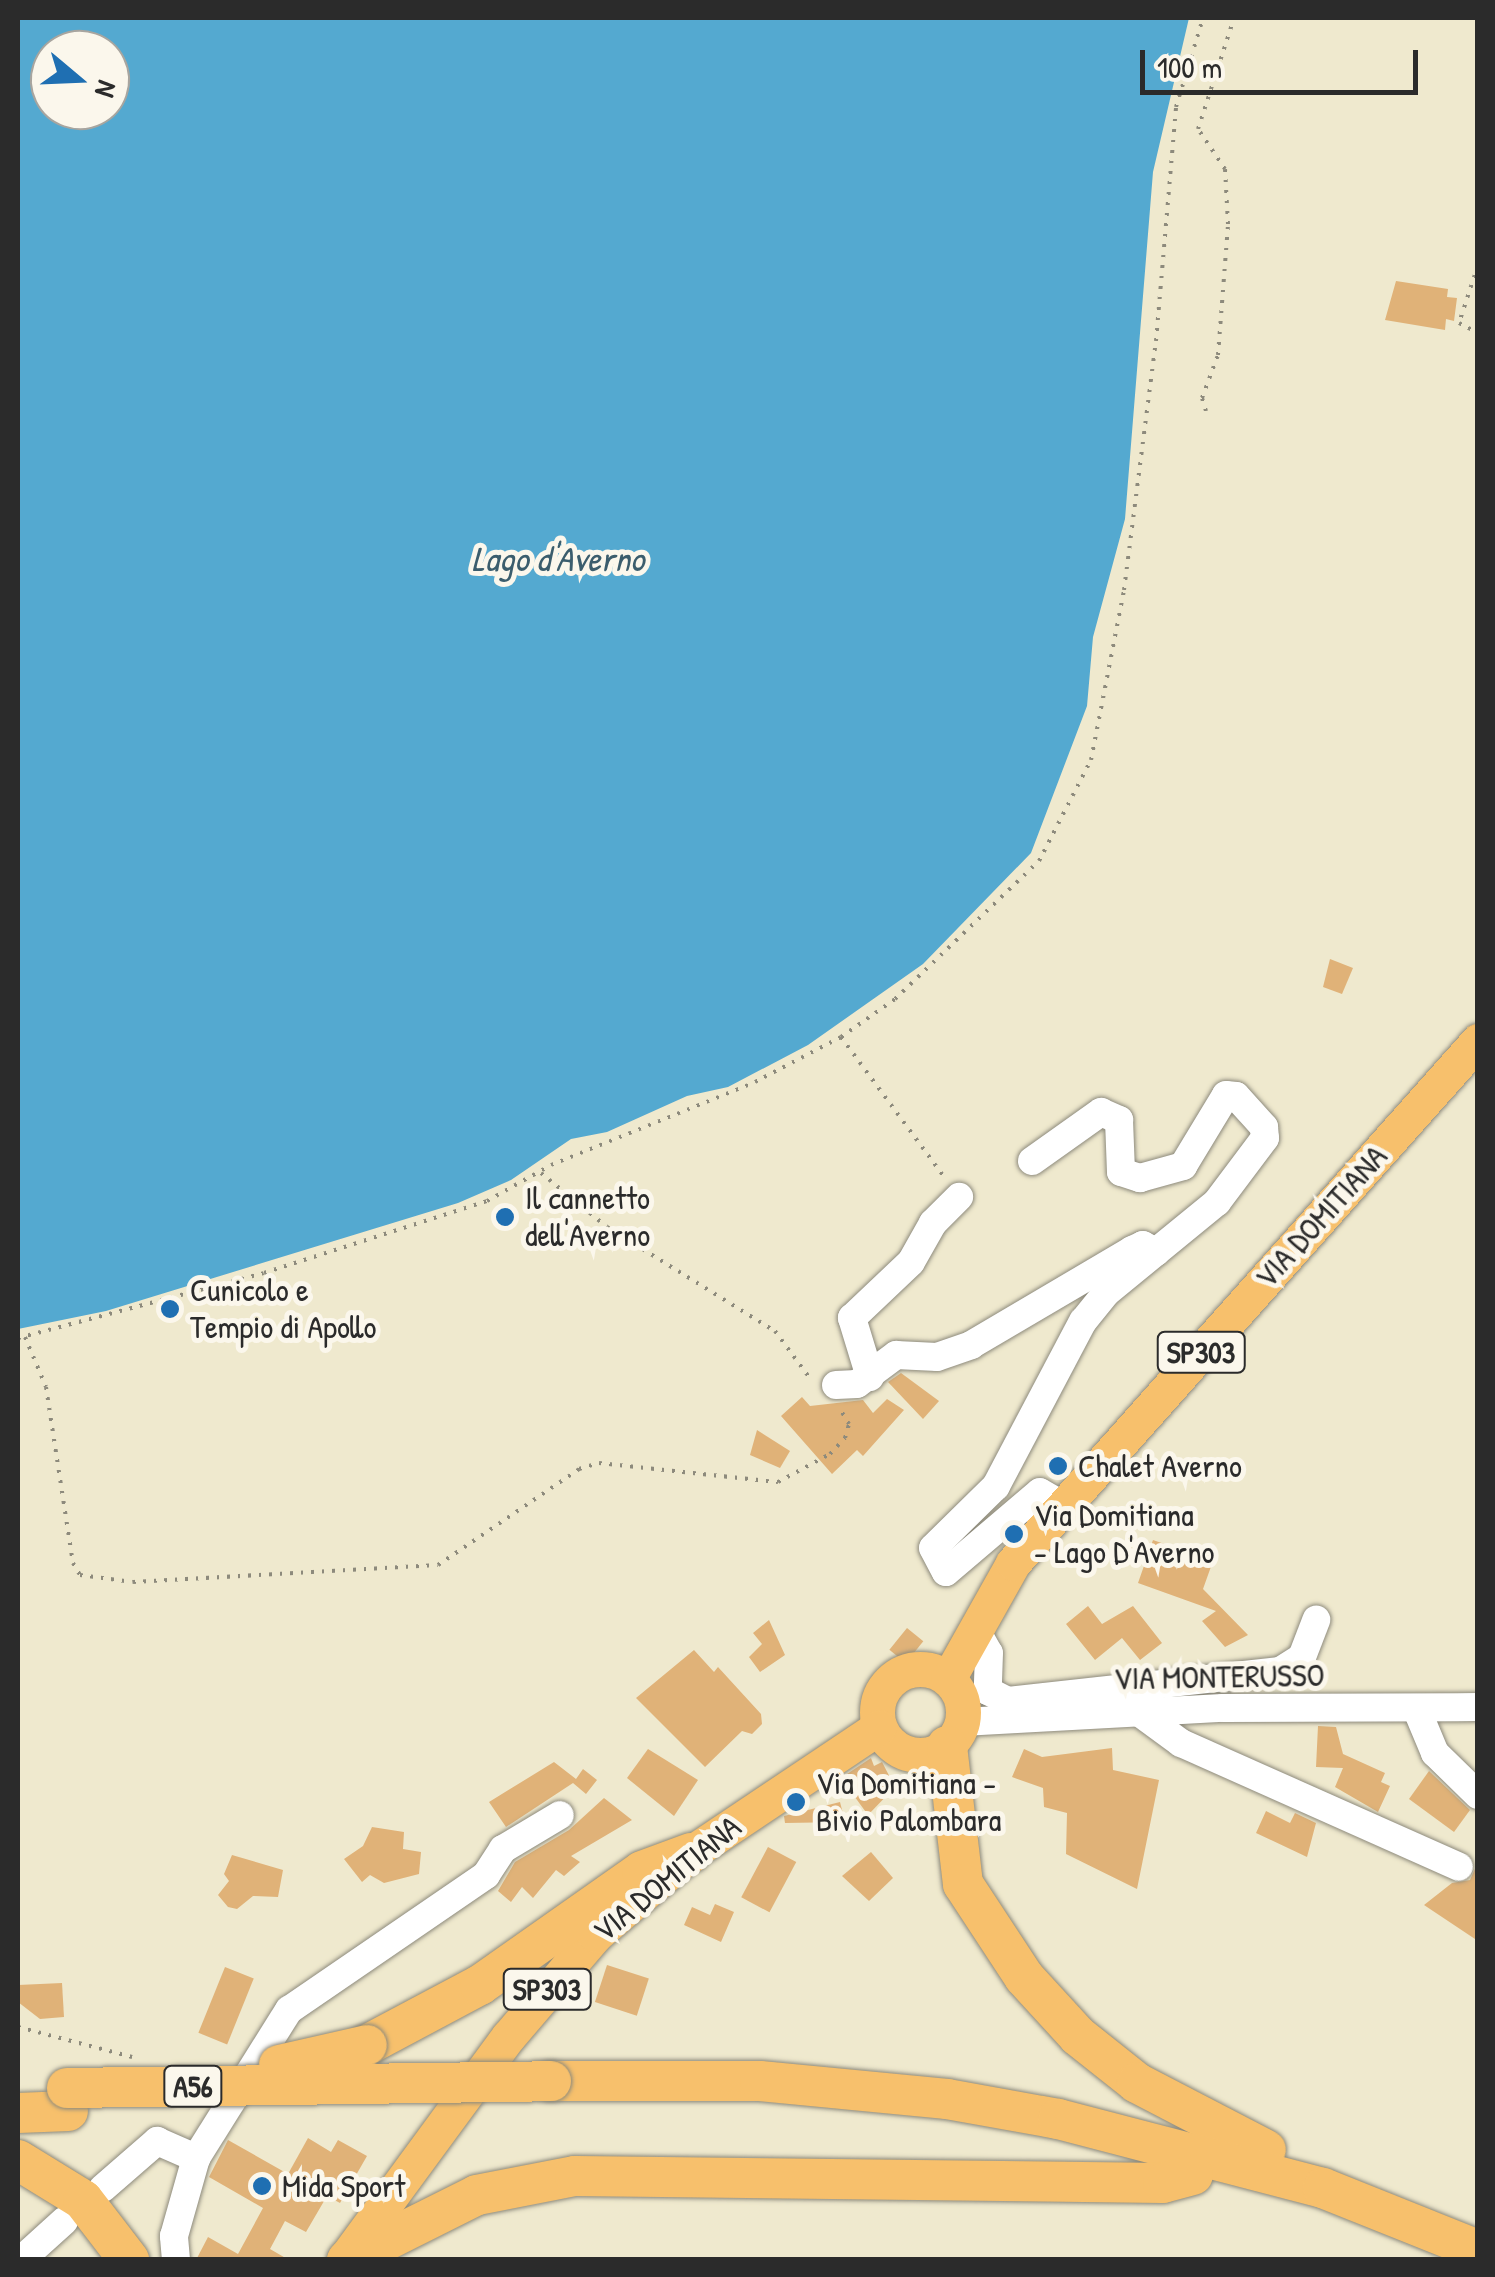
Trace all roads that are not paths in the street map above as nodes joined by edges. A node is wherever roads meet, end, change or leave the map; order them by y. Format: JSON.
{"nodes":[{"id":1,"x":1478,"y":1041,"type":"edge"},
{"id":2,"x":1032,"y":1161,"type":"dead end"},
{"id":3,"x":959,"y":1197,"type":"road end"},
{"id":4,"x":1158,"y":1253,"type":"junction"},
{"id":5,"x":870,"y":1377,"type":"junction"},
{"id":6,"x":836,"y":1385,"type":"road end"},
{"id":7,"x":1064,"y":1506,"type":"junction"},
{"id":8,"x":1316,"y":1620,"type":"dead end"},
{"id":9,"x":976,"y":1630,"type":"junction"},
{"id":10,"x":948,"y":1679,"type":"junction"},
{"id":11,"x":1478,"y":1707,"type":"edge"},
{"id":12,"x":1417,"y":1710,"type":"junction"},
{"id":13,"x":1140,"y":1713,"type":"junction"},
{"id":14,"x":880,"y":1726,"type":"junction"},
{"id":15,"x":955,"y":1734,"type":"junction"},
{"id":16,"x":1478,"y":1795,"type":"edge"},
{"id":17,"x":560,"y":1815,"type":"dead end"},
{"id":18,"x":691,"y":1854,"type":"junction"},
{"id":19,"x":1459,"y":1867,"type":"dead end"},
{"id":20,"x":194,"y":2086,"type":"junction"},
{"id":21,"x":18,"y":2088,"type":"edge"},
{"id":22,"x":552,"y":2093,"type":"junction"},
{"id":23,"x":319,"y":2096,"type":"junction"},
{"id":24,"x":68,"y":2099,"type":"junction"},
{"id":25,"x":18,"y":2112,"type":"edge"},
{"id":26,"x":196,"y":2158,"type":"junction"},
{"id":27,"x":18,"y":2160,"type":"edge"},
{"id":28,"x":1193,"y":2175,"type":"junction"},
{"id":29,"x":103,"y":2188,"type":"dead end"},
{"id":30,"x":1323,"y":2188,"type":"junction"},
{"id":31,"x":64,"y":2221,"type":"dead end"},
{"id":32,"x":1478,"y":2250,"type":"edge"},
{"id":33,"x":20,"y":2260,"type":"edge"},
{"id":34,"x":128,"y":2260,"type":"edge"},
{"id":35,"x":176,"y":2260,"type":"edge"},
{"id":36,"x":346,"y":2260,"type":"edge"},
{"id":37,"x":1437,"y":2260,"type":"edge"}],
"edges":[{"from":1,"to":7,"type":"main road","name":"VIA DOMITIANA","number":"SP303"},
{"from":2,"to":4,"type":"street"},
{"from":3,"to":5,"type":"street"},
{"from":4,"to":5,"type":"street"},
{"from":4,"to":7,"type":"street"},
{"from":5,"to":6,"type":"street"},
{"from":7,"to":9,"type":"main road","name":"VIA DOMITIANA","number":"SP303"},
{"from":8,"to":9,"type":"street"},
{"from":9,"to":10,"type":"main road","name":"VIA DOMITIANA","number":"SP303"},
{"from":10,"to":14,"type":"main road"},
{"from":10,"to":15,"type":"main road"},
{"from":11,"to":12,"type":"street","name":"VIA MONTERUSSO"},
{"from":12,"to":13,"type":"street","name":"VIA MONTERUSSO"},
{"from":12,"to":16,"type":"street"},
{"from":13,"to":15,"type":"street","name":"VIA MONTERUSSO"},
{"from":13,"to":19,"type":"street"},
{"from":14,"to":15,"type":"main road"},
{"from":14,"to":18,"type":"main road","name":"VIA DOMITIANA","number":"SP303"},
{"from":15,"to":30,"type":"highway"},
{"from":17,"to":26,"type":"street"},
{"from":18,"to":20,"type":"highway","bridge":true},
{"from":18,"to":36,"type":"main road","name":"VIA DOMITIANA","number":"SP303"},
{"from":20,"to":23,"type":"highway","number":"A56","bridge":true},
{"from":20,"to":24,"type":"highway","number":"A56","bridge":true},
{"from":21,"to":24,"type":"highway","number":"A56"},
{"from":22,"to":23,"type":"highway","bridge":true},
{"from":22,"to":28,"type":"highway"},
{"from":22,"to":30,"type":"highway"},
{"from":23,"to":24,"type":"highway","number":"A56"},
{"from":24,"to":25,"type":"highway","number":"A56"},
{"from":26,"to":29,"type":"street"},
{"from":26,"to":35,"type":"street"},
{"from":27,"to":34,"type":"highway"},
{"from":28,"to":36,"type":"highway"},
{"from":28,"to":37,"type":"highway"},
{"from":30,"to":32,"type":"highway"},
{"from":31,"to":33,"type":"street"}]}
